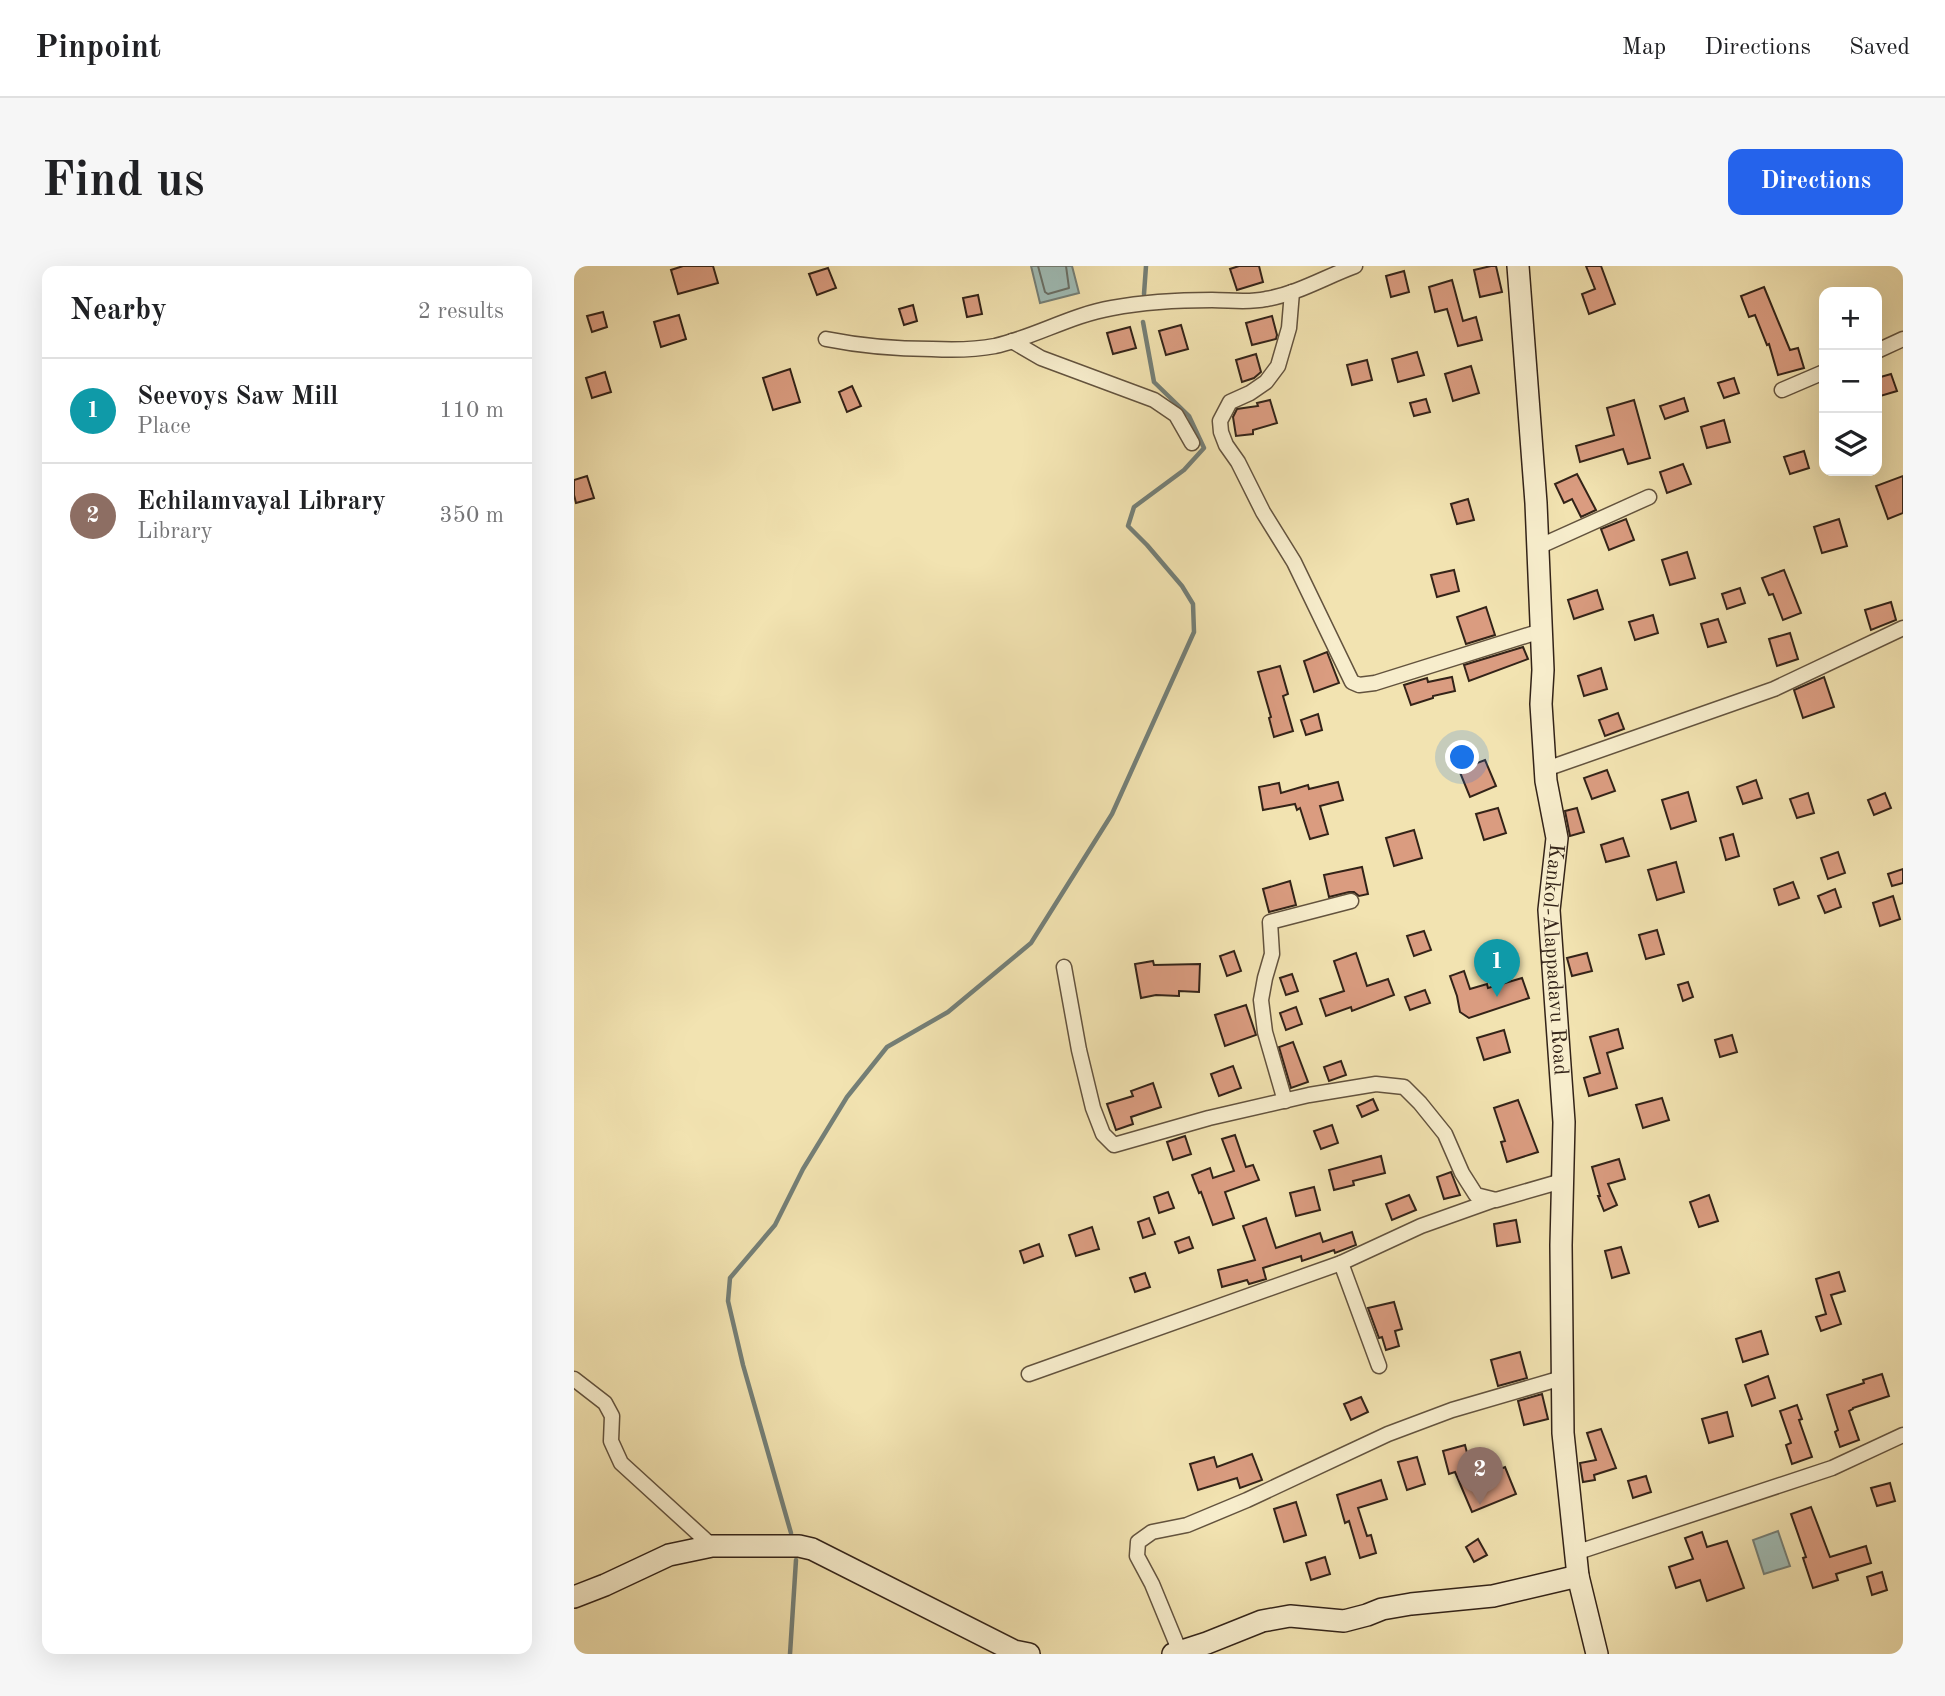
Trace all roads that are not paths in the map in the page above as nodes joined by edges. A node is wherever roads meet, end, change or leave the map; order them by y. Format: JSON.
{"nodes":[{"id":1,"x":1355,"y":266,"type":"edge"},
{"id":2,"x":1518,"y":266,"type":"edge"},
{"id":3,"x":1292,"y":292,"type":"junction"},
{"id":4,"x":826,"y":339,"type":"dead end"},
{"id":5,"x":1903,"y":339,"type":"edge"},
{"id":6,"x":1012,"y":341,"type":"junction"},
{"id":7,"x":1879,"y":350,"type":"edge"},
{"id":8,"x":1819,"y":374,"type":"edge"},
{"id":9,"x":1782,"y":390,"type":"dead end"},
{"id":10,"x":1192,"y":443,"type":"dead end"},
{"id":11,"x":1649,"y":497,"type":"dead end"},
{"id":12,"x":1538,"y":547,"type":"junction"},
{"id":13,"x":1903,"y":628,"type":"edge"},
{"id":14,"x":1541,"y":632,"type":"junction"},
{"id":15,"x":1546,"y":769,"type":"junction"},
{"id":16,"x":1351,"y":901,"type":"dead end"},
{"id":17,"x":1064,"y":967,"type":"dead end"},
{"id":18,"x":1285,"y":1101,"type":"junction"},
{"id":19,"x":1562,"y":1181,"type":"junction"},
{"id":20,"x":1496,"y":1200,"type":"junction"},
{"id":21,"x":1341,"y":1263,"type":"junction"},
{"id":22,"x":1379,"y":1366,"type":"dead end"},
{"id":23,"x":1030,"y":1374,"type":"dead end"},
{"id":24,"x":1562,"y":1378,"type":"junction"},
{"id":25,"x":574,"y":1379,"type":"edge"},
{"id":26,"x":1903,"y":1435,"type":"edge"},
{"id":27,"x":712,"y":1546,"type":"junction"},
{"id":28,"x":1575,"y":1553,"type":"junction"},
{"id":29,"x":1578,"y":1576,"type":"junction"},
{"id":30,"x":574,"y":1597,"type":"edge"},
{"id":31,"x":1176,"y":1653,"type":"edge"},
{"id":32,"x":1029,"y":1654,"type":"edge"},
{"id":33,"x":1597,"y":1654,"type":"edge"}],
"edges":[{"from":1,"to":3,"type":"street"},
{"from":2,"to":12,"type":"main road","name":"Kankol-Alappadavu Road"},
{"from":3,"to":6,"type":"street"},
{"from":3,"to":14,"type":"street"},
{"from":4,"to":6,"type":"street"},
{"from":5,"to":7,"type":"street"},
{"from":6,"to":10,"type":"street"},
{"from":8,"to":9,"type":"street"},
{"from":11,"to":12,"type":"street"},
{"from":12,"to":14,"type":"main road","name":"Kankol-Alappadavu Road"},
{"from":13,"to":15,"type":"street"},
{"from":14,"to":15,"type":"main road","name":"Kankol-Alappadavu Road"},
{"from":15,"to":19,"type":"main road","name":"Kankol-Alappadavu Road"},
{"from":16,"to":18,"type":"street"},
{"from":17,"to":18,"type":"street"},
{"from":18,"to":20,"type":"street"},
{"from":19,"to":20,"type":"street"},
{"from":19,"to":24,"type":"main road","name":"Kankol-Alappadavu Road"},
{"from":20,"to":21,"type":"street"},
{"from":21,"to":22,"type":"street"},
{"from":21,"to":23,"type":"street"},
{"from":24,"to":28,"type":"main road","name":"Kankol-Alappadavu Road"},
{"from":24,"to":31,"type":"street"},
{"from":25,"to":27,"type":"street"},
{"from":26,"to":28,"type":"street"},
{"from":27,"to":30,"type":"main road"},
{"from":27,"to":32,"type":"main road"},
{"from":28,"to":29,"type":"main road","name":"Kankol-Alappadavu Road"},
{"from":29,"to":31,"type":"main road"},
{"from":29,"to":33,"type":"main road","name":"Kankol-Alappadavu Road"}]}
